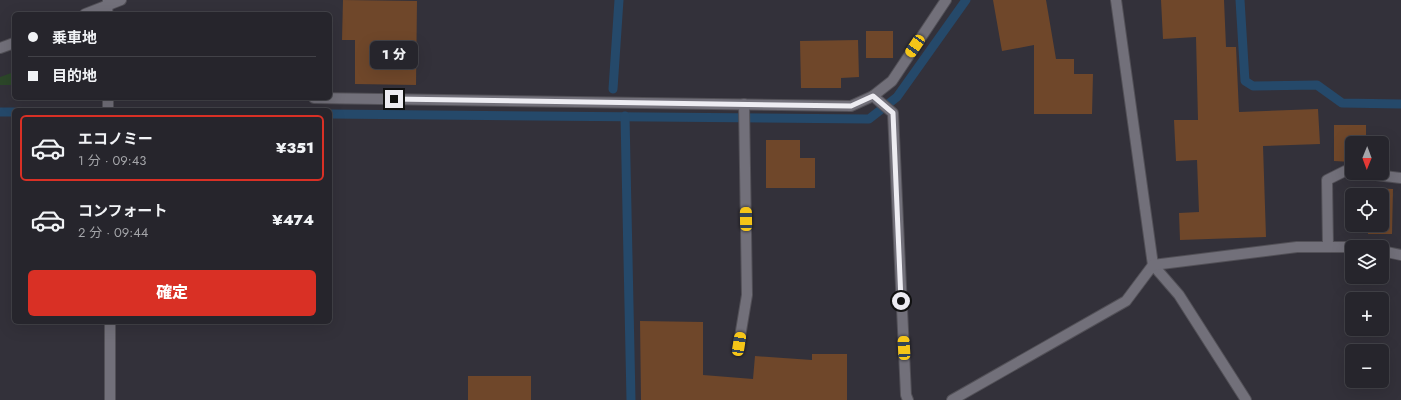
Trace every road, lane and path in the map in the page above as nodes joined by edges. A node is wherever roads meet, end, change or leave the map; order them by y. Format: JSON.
{"nodes":[{"id":1,"x":121,"y":0,"type":"edge"},
{"id":2,"x":946,"y":0,"type":"edge"},
{"id":3,"x":1116,"y":0,"type":"edge"},
{"id":4,"x":108,"y":6,"type":"edge"},
{"id":5,"x":91,"y":12,"type":"edge"},
{"id":6,"x":12,"y":44,"type":"edge"},
{"id":7,"x":0,"y":48,"type":"edge"},
{"id":8,"x":332,"y":98,"type":"edge"},
{"id":9,"x":877,"y":99,"type":"junction"},
{"id":10,"x":744,"y":108,"type":"junction"},
{"id":11,"x":1345,"y":171,"type":"edge"},
{"id":12,"x":1389,"y":177,"type":"edge"},
{"id":13,"x":1401,"y":178,"type":"edge"},
{"id":14,"x":1328,"y":247,"type":"junction"},
{"id":15,"x":1345,"y":247,"type":"edge"},
{"id":16,"x":1389,"y":252,"type":"edge"},
{"id":17,"x":1401,"y":255,"type":"edge"},
{"id":18,"x":1153,"y":265,"type":"junction"},
{"id":19,"x":110,"y":324,"type":"edge"},
{"id":20,"x":739,"y":344,"type":"dead end"},
{"id":21,"x":110,"y":400,"type":"edge"},
{"id":22,"x":908,"y":400,"type":"edge"},
{"id":23,"x":952,"y":400,"type":"edge"},
{"id":24,"x":1246,"y":400,"type":"edge"}],
"edges":[{"from":1,"to":4,"type":"street"},
{"from":2,"to":9,"type":"street"},
{"from":3,"to":18,"type":"street"},
{"from":4,"to":5,"type":"street"},
{"from":6,"to":7,"type":"street"},
{"from":8,"to":10,"type":"street"},
{"from":9,"to":10,"type":"street"},
{"from":9,"to":22,"type":"street"},
{"from":10,"to":20,"type":"street"},
{"from":11,"to":14,"type":"street"},
{"from":12,"to":13,"type":"street"},
{"from":14,"to":15,"type":"street"},
{"from":14,"to":18,"type":"street"},
{"from":16,"to":17,"type":"street"},
{"from":18,"to":23,"type":"street"},
{"from":18,"to":24,"type":"street"},
{"from":19,"to":21,"type":"street"}]}
